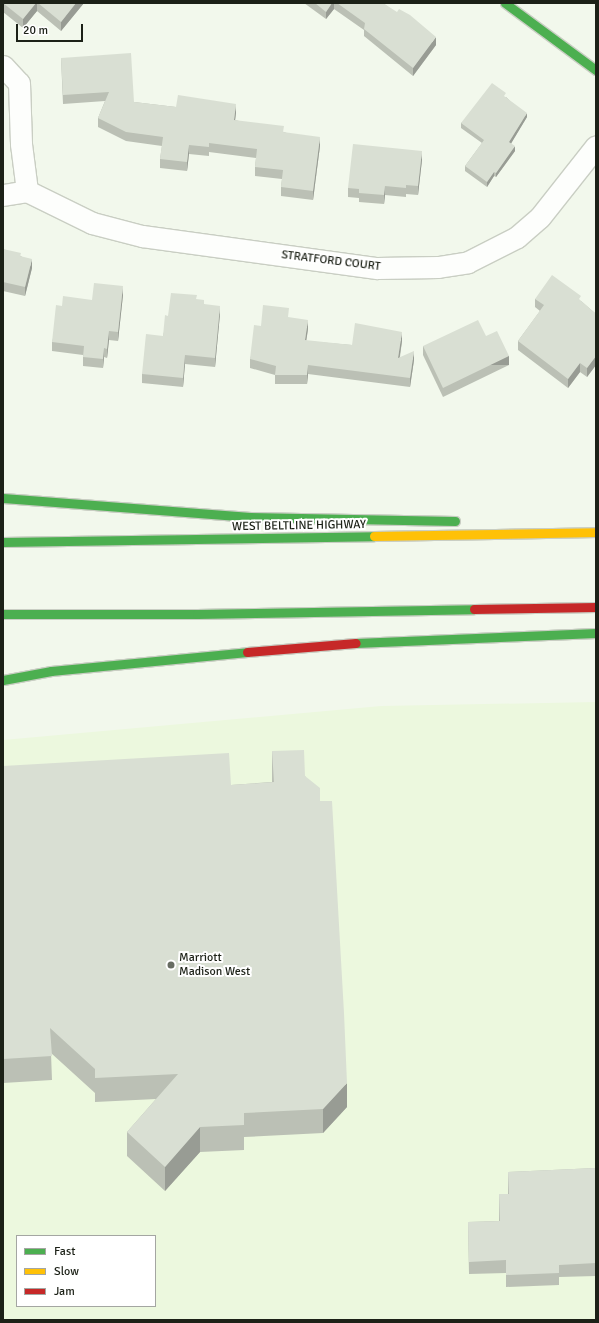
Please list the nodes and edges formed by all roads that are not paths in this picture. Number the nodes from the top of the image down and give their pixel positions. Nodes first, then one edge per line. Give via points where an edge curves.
1 (505, 3) edge
2 (3, 66) edge
3 (596, 70) edge
4 (596, 146) edge
5 (27, 191) junction
6 (3, 195) edge
7 (3, 498) edge
8 (466, 521) dead end
9 (488, 524) dead end
10 (596, 532) edge
11 (529, 534) junction
12 (3, 542) edge
13 (596, 607) edge
14 (3, 614) edge
15 (596, 633) edge
16 (3, 680) edge

1 - 3 main road
2 - 5 street via 19,83 21,144
4 - 5 street, STRATFORD COURT via 540,217 517,237 468,262 438,267 377,268 142,236 92,223
5 - 6 street
7 - 8 main road via 250,517
9 - 11 main road
10 - 11 main road, WEST BELTLINE HIGHWAY
11 - 12 main road, WEST BELTLINE HIGHWAY
13 - 14 main road via 197,614
15 - 16 main road via 326,644 51,671

